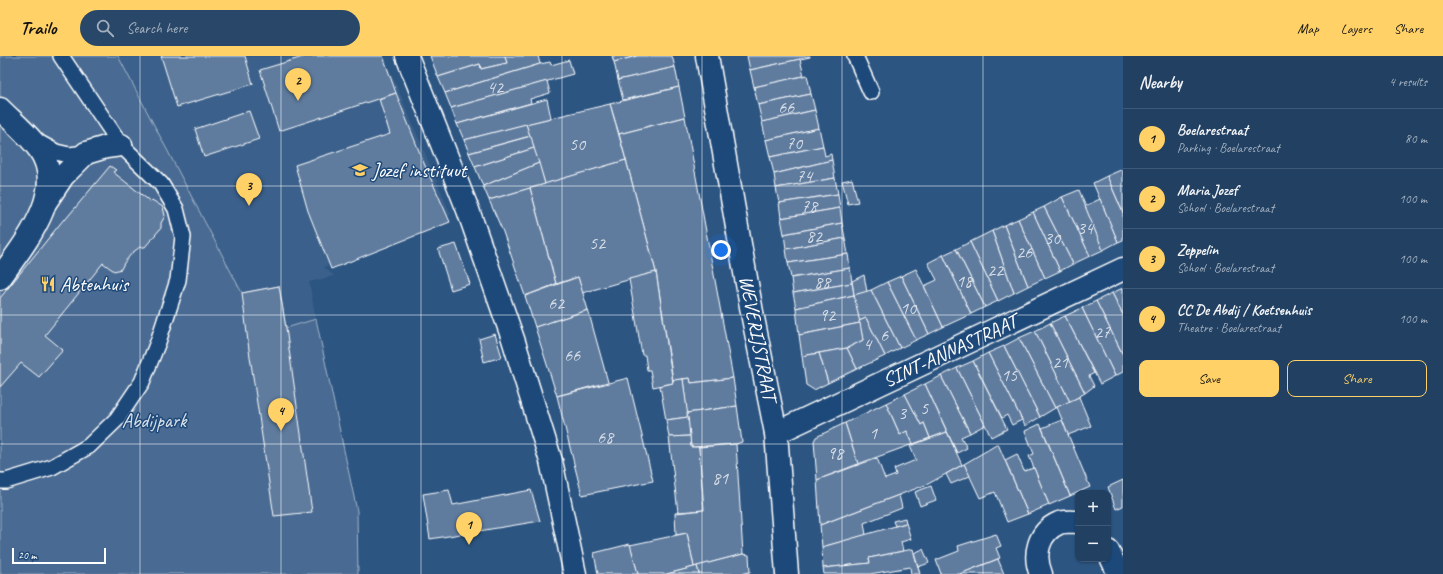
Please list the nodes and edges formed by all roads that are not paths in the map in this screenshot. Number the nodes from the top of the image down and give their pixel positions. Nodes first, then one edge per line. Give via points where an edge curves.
1 (61, 56) edge
2 (407, 56) edge
3 (707, 56) edge
4 (855, 56) edge
5 (871, 92) dead end
6 (0, 109) edge
7 (30, 138) junction
8 (120, 145) junction
9 (86, 153) junction
10 (47, 200) junction
11 (1123, 269) edge
12 (0, 278) edge
13 (776, 433) junction
14 (0, 481) edge
15 (1075, 522) edge
16 (1111, 557) edge
17 (575, 574) edge
18 (787, 574) edge
19 (1041, 574) edge
20 (1119, 574) edge

1 - 8 lane
2 - 17 street via 468,210 513,339 551,461
3 - 13 street, WEVERIJSTRAAT
4 - 5 lane
6 - 7 street
7 - 9 lane via 56,152 69,155
7 - 10 street via 45,160 48,175
8 - 9 street
8 - 14 lane via 161,184 176,209 183,237 178,280 158,342 142,382 122,413 89,446 52,466
9 - 10 street via 63,176
10 - 12 street via 30,235
11 - 13 street, SINT-ANNASTRAAT
13 - 18 street, WEVERIJSTRAAT
15 - 19 street via 1060,523 1044,534 1037,553 1037,564
16 - 20 street

